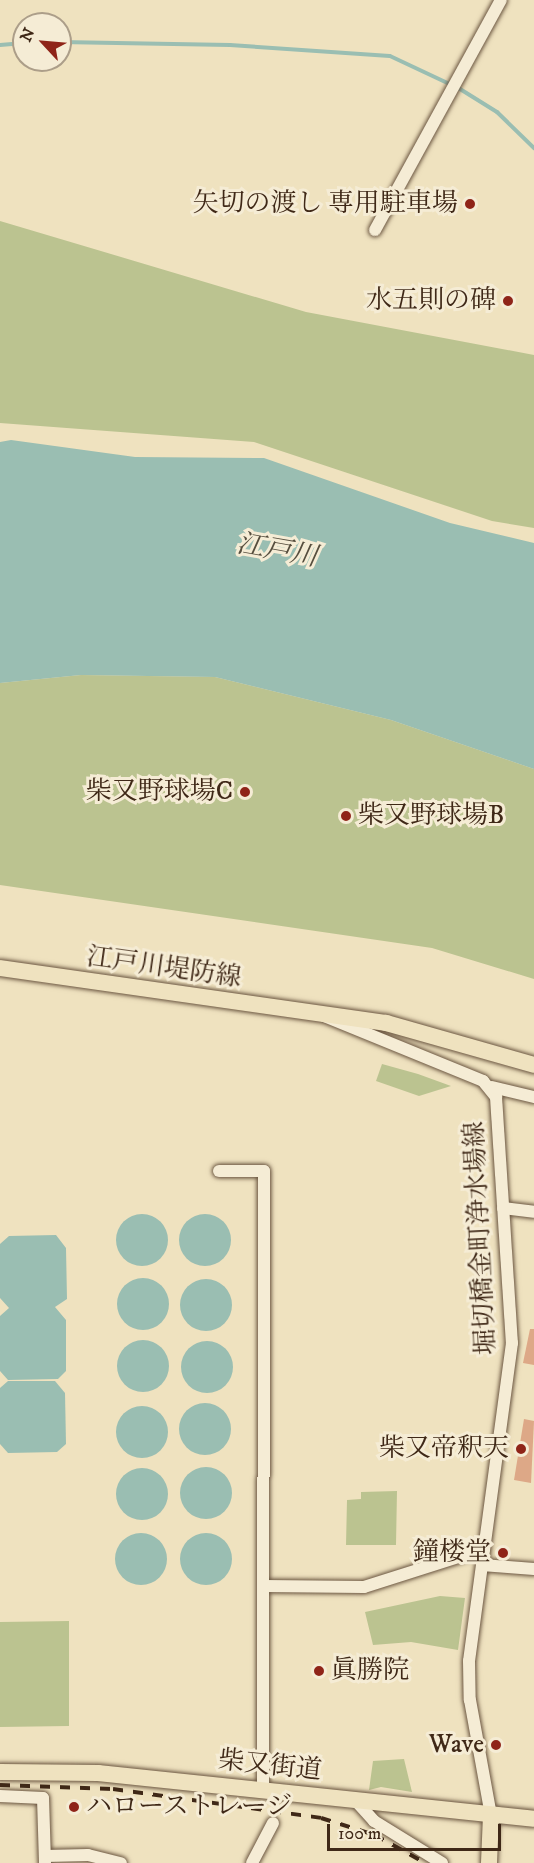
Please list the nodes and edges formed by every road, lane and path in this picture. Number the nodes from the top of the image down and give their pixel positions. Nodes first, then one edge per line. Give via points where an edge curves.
1 (501, 0) edge
2 (375, 230) dead end
3 (0, 968) edge
4 (322, 1015) junction
5 (534, 1065) edge
6 (492, 1088) junction
7 (534, 1097) edge
8 (219, 1171) dead end
9 (504, 1208) junction
10 (534, 1212) edge
11 (484, 1549) junction
12 (482, 1565) junction
13 (534, 1569) edge
14 (264, 1586) junction
15 (0, 1772) edge
16 (263, 1791) junction
17 (0, 1796) edge
18 (356, 1801) junction
19 (491, 1815) junction
20 (534, 1819) edge
21 (273, 1823) dead end
22 (45, 1859) edge
23 (121, 1863) edge
24 (252, 1863) edge
25 (442, 1863) edge
26 (489, 1863) edge

1 - 2 street
3 - 4 main road, 江戸川堤防線
4 - 5 main road, 江戸川堤防線 via 410,1028
4 - 6 street, 江戸川堤防線
6 - 7 street, 江戸川堤防線
6 - 9 street, 堀切橋金町浄水場線
8 - 14 street via 264,1171
9 - 10 street
9 - 11 street, 堀切橋金町浄水場線 via 512,1343
11 - 12 street, 堀切橋金町浄水場線
11 - 14 street via 364,1587
12 - 13 street
12 - 19 street, 堀切橋金町浄水場線 via 469,1681
14 - 16 street
15 - 16 main road, 柴又街道 via 98,1773
16 - 18 main road, 柴又街道
17 - 22 street via 43,1798
18 - 19 main road, 柴又街道
18 - 25 street via 374,1821
19 - 20 main road, 柴又街道
19 - 26 main road
21 - 24 street
22 - 23 street via 88,1855

